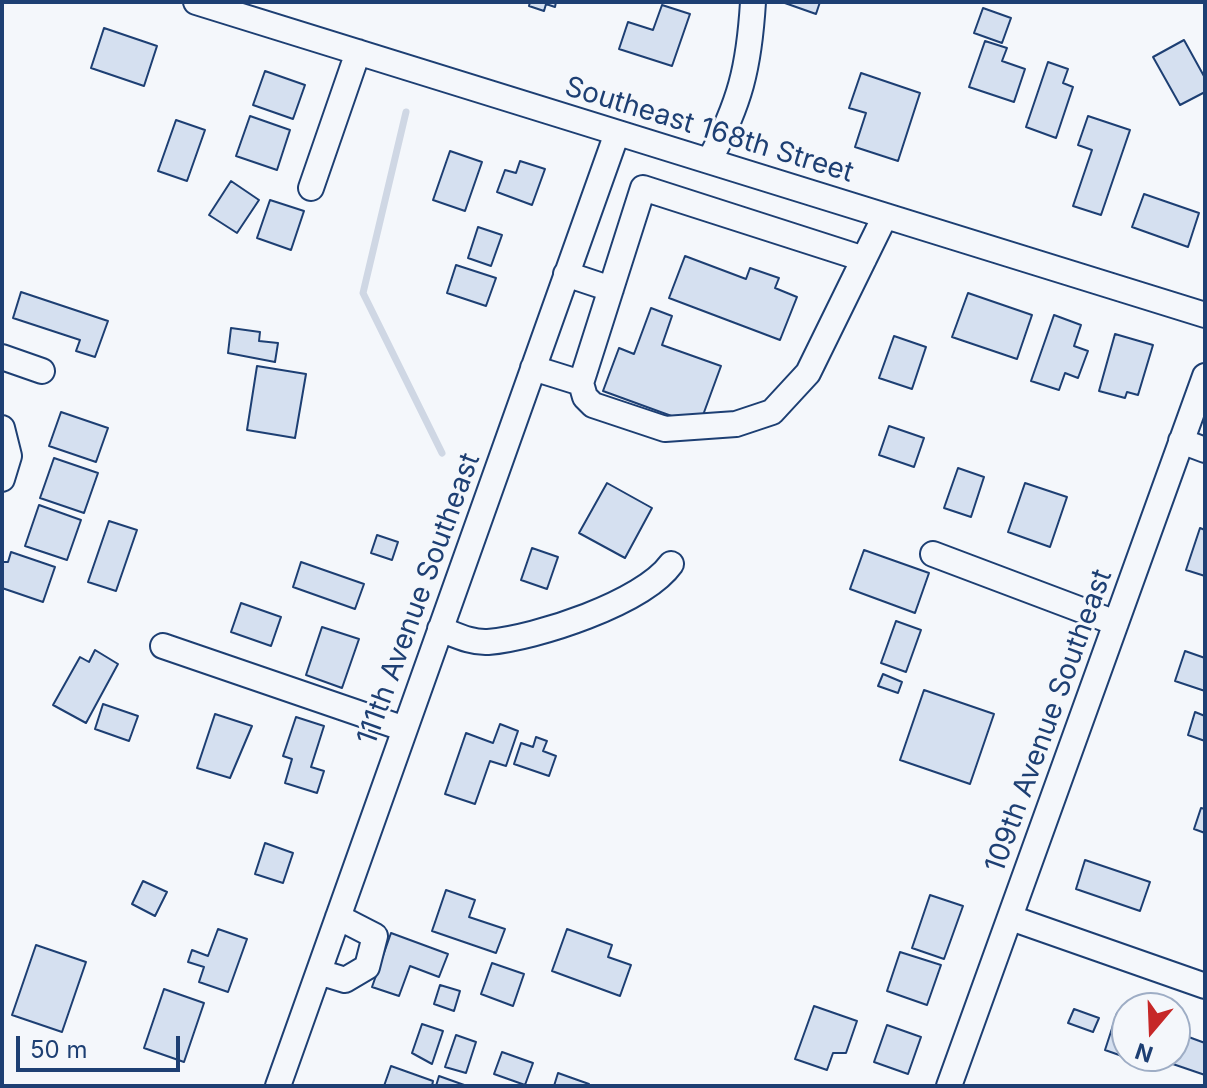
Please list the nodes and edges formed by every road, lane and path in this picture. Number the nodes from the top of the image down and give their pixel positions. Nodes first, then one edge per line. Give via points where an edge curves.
1 (196, 2) edge
2 (753, 2) edge
3 (358, 52) junction
4 (617, 133) junction
5 (709, 161) junction
6 (311, 188) dead end
7 (885, 216) junction
8 (864, 259) junction
9 (566, 274) junction
10 (611, 289) junction
11 (1205, 315) edge
12 (2, 357) edge
13 (533, 368) junction
14 (42, 371) dead end
15 (1205, 376) edge
16 (581, 383) junction
17 (3, 429) edge
18 (1181, 441) junction
19 (1205, 450) edge
20 (2, 479) edge
21 (933, 554) dead end
22 (671, 564) dead end
23 (1116, 623) junction
24 (440, 629) junction
25 (163, 646) dead end
26 (405, 729) junction
27 (338, 917) junction
28 (1011, 918) junction
29 (319, 972) junction
30 (1205, 986) edge
31 (278, 1086) edge
32 (949, 1086) edge

1 - 3 street, Southeast 168th Street
2 - 5 street via 748,66
3 - 4 street, Southeast 168th Street
3 - 6 street
4 - 5 street, Southeast 168th Street
4 - 9 street, 111th Avenue Southeast
5 - 7 street, Southeast 168th Street
7 - 8 street
7 - 11 street, Southeast 168th Street
8 - 10 street via 643,188
8 - 16 street via 808,373 772,412 736,424 665,429 593,405
9 - 10 street
9 - 13 street, 111th Avenue Southeast
10 - 16 street
12 - 14 street
13 - 16 street
13 - 24 street, 111th Avenue Southeast
15 - 18 street, 109th Avenue Southeast
17 - 20 street via 9,456
18 - 19 street
18 - 23 street, 109th Avenue Southeast
21 - 23 street
22 - 24 street via 661,578 634,594 530,634 479,641
23 - 28 street, 109th Avenue Southeast
24 - 26 street, 111th Avenue Southeast
25 - 26 street
26 - 27 street, 111th Avenue Southeast
27 - 29 street, 111th Avenue Southeast
27 - 29 street via 375,936 367,967 345,980
28 - 30 street
28 - 32 street, 109th Avenue Southeast
29 - 31 street, 111th Avenue Southeast

